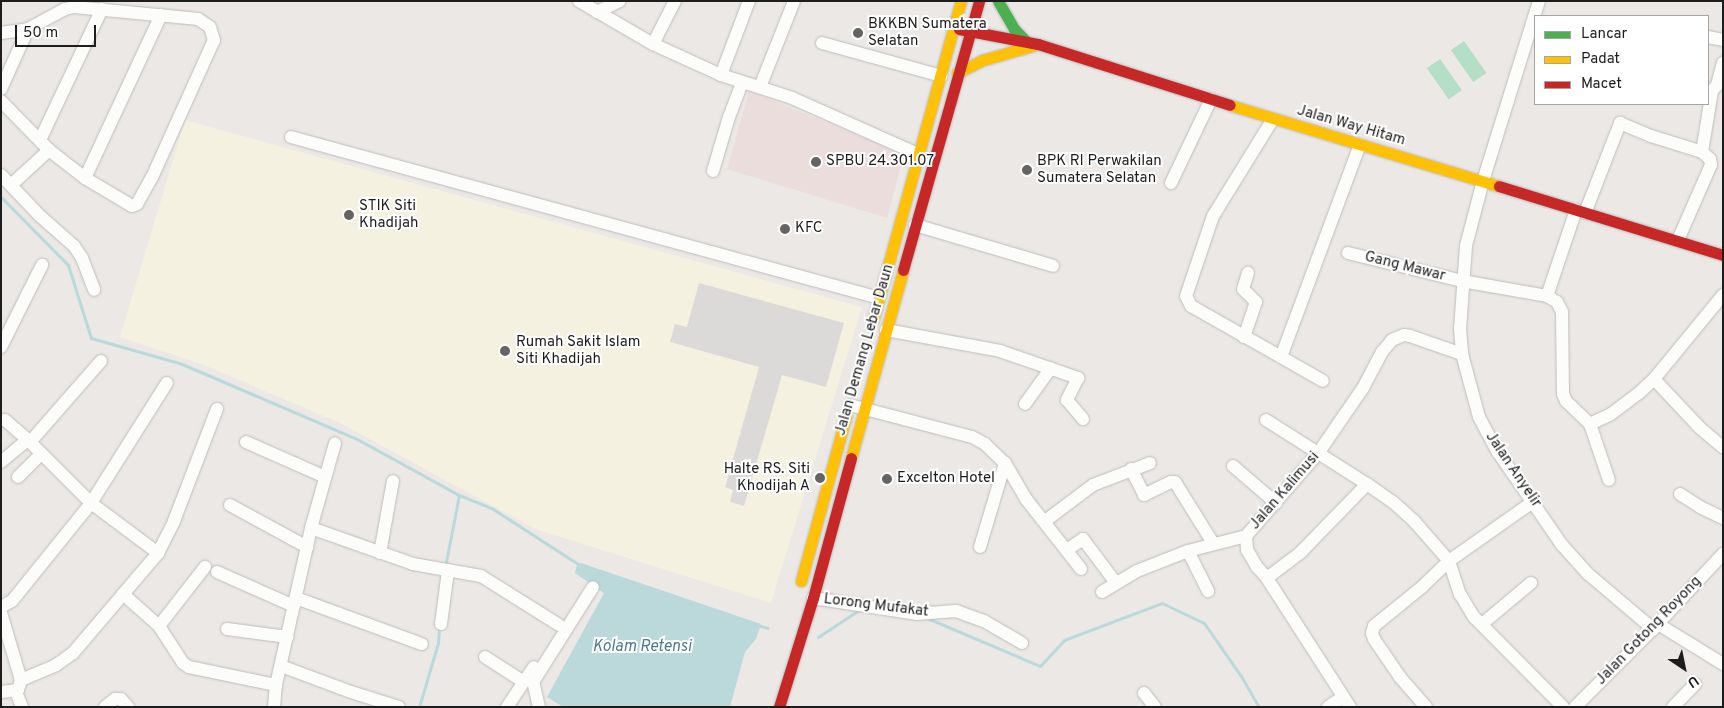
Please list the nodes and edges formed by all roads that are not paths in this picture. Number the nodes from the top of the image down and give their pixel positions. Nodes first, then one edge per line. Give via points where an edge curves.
1 (579, 1) edge
2 (620, 1) edge
3 (674, 1) edge
4 (749, 1) edge
5 (794, 1) edge
6 (961, 1) edge
7 (980, 1) edge
8 (998, 1) edge
9 (1538, 1) edge
10 (102, 9) junction
11 (597, 12) junction
12 (161, 15) junction
13 (953, 27) junction
14 (28, 29) junction
15 (970, 32) junction
16 (1, 33) edge
17 (1709, 37) edge
18 (1723, 40) edge
19 (1026, 41) junction
20 (822, 43) dead end
21 (653, 44) junction
22 (1038, 44) junction
23 (1723, 63) edge
24 (957, 73) junction
25 (721, 75) junction
26 (942, 76) junction
27 (742, 83) junction
28 (1720, 84) edge
29 (760, 88) junction
30 (1, 89) edge
31 (1211, 99) junction
32 (1, 101) edge
33 (1273, 119) junction
34 (291, 137) dead end
35 (40, 140) junction
36 (1360, 145) junction
37 (49, 150) junction
38 (1702, 152) junction
39 (919, 155) junction
40 (934, 159) junction
41 (713, 171) dead end
42 (1, 175) edge
43 (86, 178) junction
44 (1483, 181) junction
45 (1171, 183) dead end
46 (11, 185) junction
47 (1580, 211) junction
48 (915, 225) junction
49 (1678, 240) junction
50 (1348, 253) dead end
51 (1723, 255) edge
52 (42, 265) dead end
53 (1053, 266) dead end
54 (1248, 273) dead end
55 (1462, 281) junction
56 (94, 290) dead end
57 (1723, 295) edge
58 (1548, 296) junction
59 (879, 298) junction
60 (886, 330) junction
61 (869, 334) dead end
62 (1244, 337) junction
63 (1, 347) edge
64 (1462, 354) junction
65 (1281, 357) junction
66 (101, 361) dead end
67 (1051, 368) junction
68 (1654, 379) junction
69 (1323, 380) dead end
70 (167, 383) dead end
71 (851, 401) joint
72 (1024, 404) dead end
73 (217, 409) dead end
74 (864, 410) junction
75 (1083, 419) dead end
76 (4, 420) dead end
77 (1266, 420) dead end
78 (1590, 424) junction
79 (28, 441) junction
80 (246, 442) dead end
81 (335, 443) dead end
82 (1723, 447) edge
83 (1319, 452) junction
84 (41, 454) junction
85 (1, 462) edge
86 (1005, 463) junction
87 (1150, 463) dead end
88 (1233, 466) dead end
89 (1131, 469) junction
90 (18, 477) dead end
91 (325, 477) junction
92 (1609, 480) dead end
93 (393, 481) dead end
94 (1368, 484) junction
95 (1680, 494) dead end
96 (1534, 501) junction
97 (91, 503) junction
98 (1276, 503) junction
99 (230, 505) dead end
100 (1723, 518) edge
101 (1044, 521) junction
102 (311, 528) junction
103 (1246, 536) junction
104 (1213, 543) junction
105 (307, 547) junction
106 (980, 548) dead end
107 (1067, 550) junction
108 (1188, 551) junction
109 (158, 554) junction
110 (380, 554) junction
111 (1722, 557) edge
112 (1449, 561) junction
113 (204, 567) dead end
114 (1081, 569) dead end
115 (446, 570) junction
116 (217, 572) dead end
117 (1267, 578) junction
118 (1116, 583) junction
119 (1531, 583) dead end
120 (593, 587) dead end
121 (1208, 591) dead end
122 (1102, 592) dead end
123 (798, 593) dead end
124 (123, 594) junction
125 (812, 598) junction
126 (295, 602) junction
127 (573, 603) dead end
128 (1, 607) edge
129 (1, 613) edge
130 (441, 624) dead end
131 (1482, 624) junction
132 (560, 625) junction
133 (159, 626) junction
134 (1656, 626) junction
135 (227, 629) dead end
136 (287, 637) junction
137 (1022, 643) dead end
138 (422, 644) dead end
139 (485, 657) dead end
140 (1723, 664) edge
141 (280, 666) junction
142 (524, 682) junction
143 (1695, 684) dead end
144 (276, 685) junction
145 (18, 686) junction
146 (1, 692) edge
147 (1144, 693) dead end
148 (1347, 702) edge
149 (22, 707) edge
150 (105, 707) edge
151 (128, 707) edge
152 (274, 707) edge
153 (399, 707) edge
154 (507, 707) edge
155 (539, 707) edge
156 (779, 707) edge
157 (1155, 707) edge
158 (1328, 707) edge
159 (1426, 707) edge
160 (1563, 707) edge
161 (1575, 707) edge
162 (1673, 707) edge

1 - 11 street
2 - 11 street
3 - 21 street
4 - 25 street
5 - 29 street
6 - 13 main road, Jalan Demang Lebar Daun
7 - 15 main road, Jalan Demang Lebar Daun
8 - 19 main road via 1010,24
9 - 44 street, Jalan Anyelir
10 - 12 street
10 - 14 street via 65,9
10 - 35 street
11 - 21 street
12 - 43 street
12 - 43 street via 198,19 205,23 213,33 213,47 141,201 132,206
13 - 15 main road, Jalan Way Hitam
13 - 26 main road, Jalan Demang Lebar Daun
14 - 16 street
14 - 30 street
15 - 19 main road, Jalan Way Hitam
15 - 24 main road, Jalan Demang Lebar Daun
17 - 18 street
19 - 22 main road, Jalan Way Hitam
20 - 26 street
21 - 25 street
22 - 24 main road via 983,60
22 - 31 main road, Jalan Way Hitam
23 - 28 street
24 - 40 main road, Jalan Demang Lebar Daun
25 - 27 street
26 - 39 main road, Jalan Demang Lebar Daun
27 - 29 street
27 - 41 street via 728,117
28 - 38 street via 1712,91
29 - 39 street via 792,98
31 - 33 main road, Jalan Way Hitam
31 - 45 street
32 - 35 street
33 - 36 main road, Jalan Way Hitam
33 - 62 street via 1213,216 1186,296 1190,306
34 - 59 street
35 - 37 street
36 - 44 main road, Jalan Way Hitam
36 - 65 street
37 - 43 street
37 - 46 street
38 - 47 street via 1620,123
38 - 49 street via 1710,159 1711,165
39 - 40 street
39 - 59 main road, Jalan Demang Lebar Daun
40 - 48 main road, Jalan Demang Lebar Daun
42 - 46 street
44 - 47 main road, Jalan Way Hitam
44 - 55 street, Jalan Anyelir via 1466,246
46 - 56 street via 74,246
47 - 49 main road, Jalan Way Hitam
47 - 58 street
48 - 53 street
48 - 60 main road, Jalan Demang Lebar Daun
49 - 51 main road, Jalan Way Hitam
50 - 55 street, Gang Mawar
52 - 63 street
54 - 62 street via 1243,289 1256,302
55 - 58 street, Gang Mawar
55 - 64 street, Jalan Anyelir
57 - 68 street
58 - 78 street via 1562,309 1563,394
59 - 61 main road, Jalan Demang Lebar Daun
60 - 67 street via 1000,351
60 - 74 main road, Jalan Demang Lebar Daun
62 - 65 street
64 - 83 street, Jalan Kalimusi via 1410,336 1392,340
64 - 96 street, Jalan Anyelir via 1479,417 1498,452
65 - 69 street
66 - 79 street
67 - 72 street
67 - 75 street via 1078,378 1067,400
68 - 78 street via 1626,404
68 - 82 street via 1700,428
70 - 97 street
71 - 74 street
71 - 123 main road, Jalan Demang Lebar Daun
73 - 109 street
74 - 86 street via 972,437 985,444
74 - 125 main road, Jalan Demang Lebar Daun
76 - 79 street
77 - 83 street
78 - 92 street
79 - 84 street
79 - 85 street
80 - 91 street
81 - 91 street
83 - 94 street
83 - 98 street, Jalan Kalimusi
84 - 90 street
84 - 97 street
86 - 101 street via 1026,499
86 - 106 street
87 - 89 street
88 - 98 street
89 - 101 street via 1093,484
89 - 104 street via 1144,495 1175,482
91 - 102 street
93 - 110 street
94 - 112 street via 1407,515
94 - 117 street via 1300,553
95 - 100 street
96 - 112 street
96 - 134 street, Jalan Anyelir via 1576,563
97 - 109 street
97 - 128 street via 12,601
98 - 103 street, Jalan Kalimusi
99 - 105 street
101 - 107 street
102 - 105 street
102 - 110 street
103 - 104 street
103 - 117 street, Jalan Kalimusi via 1247,550
104 - 108 street
105 - 126 street
107 - 114 street
107 - 118 street via 1083,539
108 - 118 street
108 - 121 street
109 - 124 street
110 - 115 street
111 - 134 street, Jalan Gotong Royong
112 - 131 street via 1467,607
112 - 159 street via 1377,622 1372,630 1374,639 1400,677
113 - 133 street
115 - 130 street
115 - 132 street via 481,576
116 - 126 street
117 - 148 street, Jalan Kalimusi
118 - 122 street
119 - 131 street
120 - 155 street via 534,682
124 - 133 street
124 - 145 street via 73,653
125 - 137 street, Lorong Mufakat via 916,614 956,611 984,621
125 - 156 main road, Jalan Demang Lebar Daun
126 - 136 street
126 - 138 street
127 - 132 street
129 - 145 street
131 - 160 street
132 - 142 street
133 - 144 street via 189,667
134 - 140 street, Jalan Anyelir
134 - 161 street, Jalan Gotong Royong
135 - 136 street
136 - 141 street
139 - 142 street
141 - 144 street
141 - 153 street
142 - 154 street
143 - 162 street
144 - 152 street
145 - 146 street
145 - 149 street
147 - 157 street
148 - 158 street
150 - 151 street via 115,699 121,699

